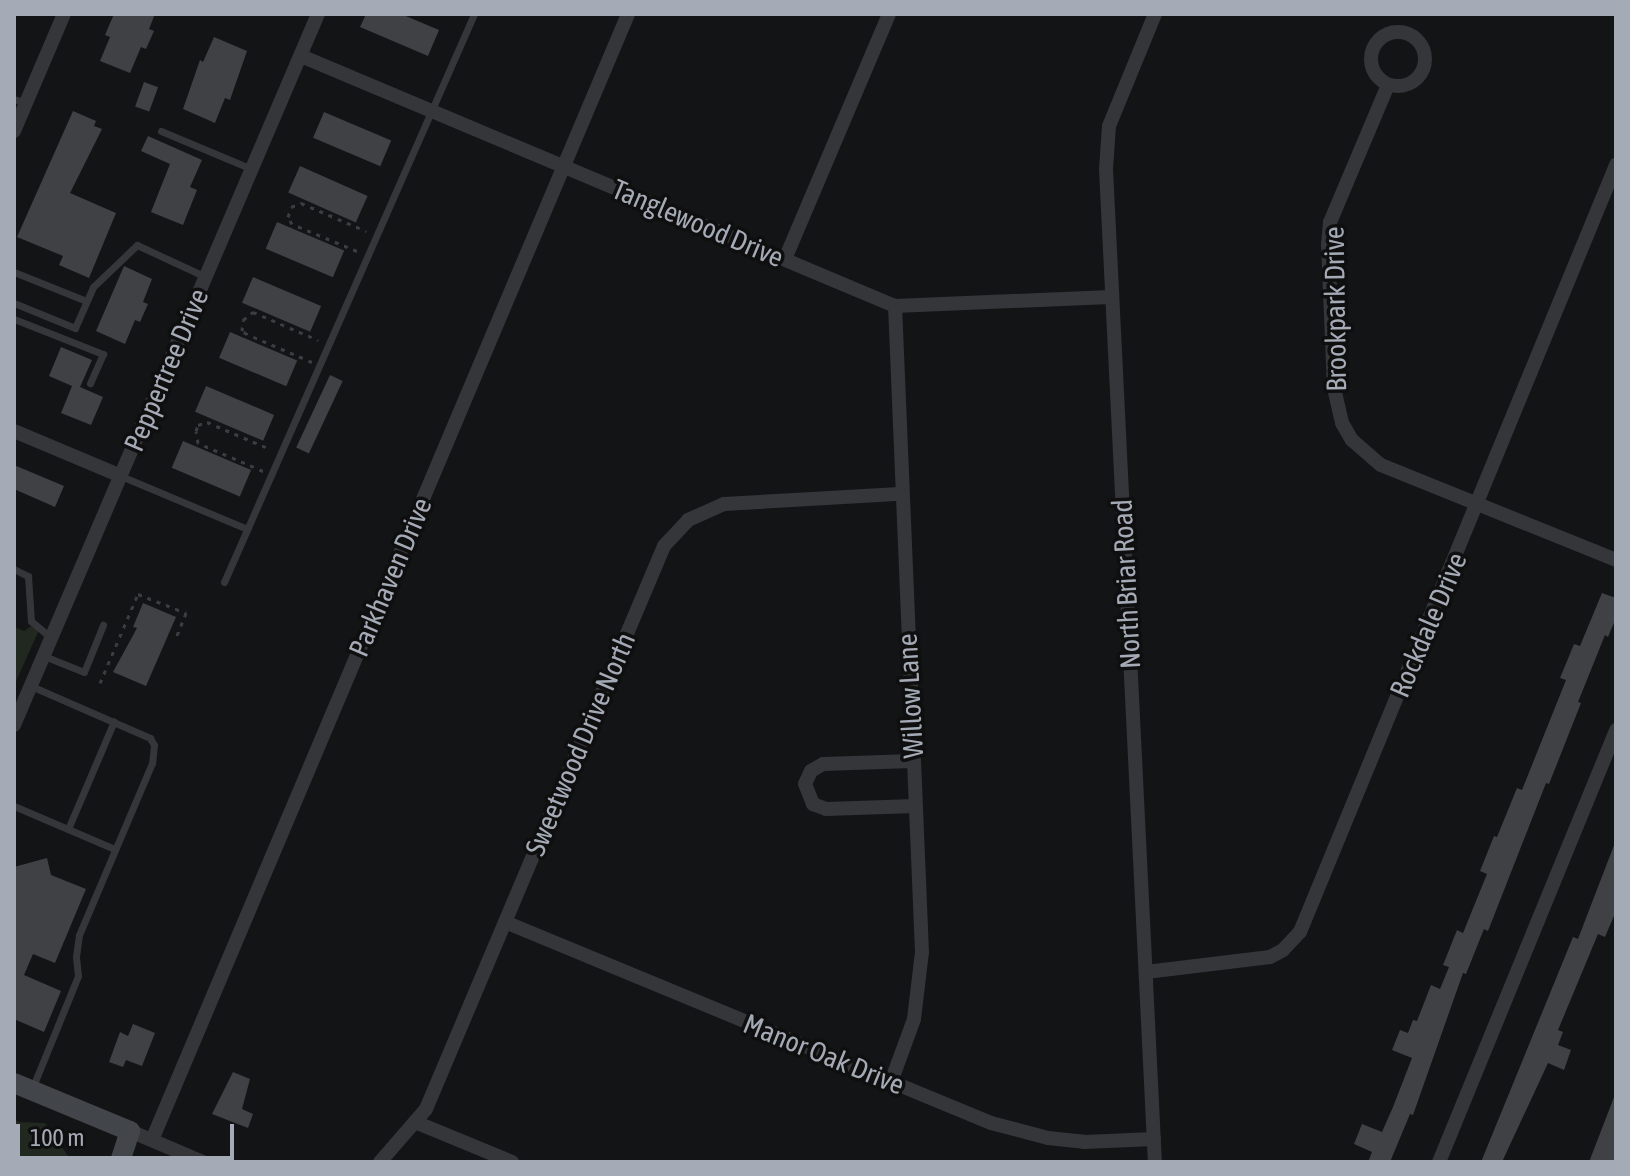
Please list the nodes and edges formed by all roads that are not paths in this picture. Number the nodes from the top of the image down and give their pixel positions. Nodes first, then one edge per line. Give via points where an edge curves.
1 (64, 14) edge
2 (318, 14) edge
3 (474, 14) edge
4 (628, 14) edge
5 (889, 14) edge
6 (1155, 14) edge
7 (301, 56) junction
8 (1388, 85) dead end
9 (20, 101) edge
10 (432, 111) junction
11 (14, 131) edge
12 (161, 131) dead end
13 (1616, 165) edge
14 (563, 167) junction
15 (252, 169) junction
16 (785, 259) junction
17 (14, 272) edge
18 (206, 277) junction
19 (1111, 297) junction
20 (86, 301) junction
21 (14, 303) edge
22 (895, 306) junction
23 (14, 319) edge
24 (90, 383) dead end
25 (14, 431) edge
26 (121, 476) junction
27 (900, 494) junction
28 (1478, 504) junction
29 (247, 529) junction
30 (1616, 560) edge
31 (14, 569) edge
32 (224, 582) dead end
33 (103, 625) dead end
34 (51, 638) junction
35 (44, 656) junction
36 (31, 686) junction
37 (114, 721) junction
38 (14, 725) edge
39 (1616, 730) edge
40 (913, 761) junction
41 (14, 806) edge
42 (915, 806) junction
43 (68, 829) junction
44 (115, 849) junction
45 (505, 922) junction
46 (1146, 972) junction
47 (891, 1082) junction
48 (23, 1087) edge
49 (415, 1122) junction
50 (130, 1131) junction
51 (1154, 1139) junction
52 (152, 1140) junction
53 (120, 1162) edge
54 (203, 1162) edge
55 (380, 1162) edge
56 (512, 1162) edge
57 (1155, 1162) edge
58 (1439, 1162) edge

1 - 9 street
2 - 7 street, Peppertree Drive
3 - 10 lane
4 - 14 street, Parkhaven Drive
5 - 16 street
6 - 19 street, North Briar Road via 1107,140
7 - 10 street, Tanglewood Drive
7 - 15 street, Peppertree Drive
8 - 28 street, Brookpark Drive via 1330,222 1337,407 1352,440 1373,459
9 - 11 street
10 - 14 street, Tanglewood Drive
10 - 29 lane
12 - 15 lane
13 - 28 street, Rockdale Drive
14 - 16 street, Tanglewood Drive
14 - 52 street, Parkhaven Drive
15 - 18 street, Peppertree Drive
16 - 22 street, Tanglewood Drive
17 - 20 lane
18 - 20 lane via 137,245 112,265
18 - 26 street, Peppertree Drive
19 - 22 street, Tanglewood Drive
19 - 46 street, North Briar Road
20 - 21 lane via 75,328
22 - 27 street, Willow Lane
23 - 24 lane via 103,354
25 - 26 street
26 - 29 lane
26 - 34 street, Peppertree Drive
27 - 40 street, Willow Lane
27 - 45 street, Sweetwood Drive North via 724,504 675,532 664,546
28 - 30 street, Brookpark Drive
28 - 46 street, Rockdale Drive via 1300,932 1270,957
29 - 32 lane
31 - 34 lane via 28,576 31,621
33 - 35 lane via 84,672
34 - 35 street, Peppertree Drive
35 - 36 street, Peppertree Drive
36 - 37 lane
36 - 38 street, Peppertree Drive
37 - 43 lane
37 - 44 lane via 154,745 152,763
39 - 58 street
40 - 42 street, Willow Lane
40 - 42 street via 823,764 811,771 805,784 808,798 826,809
41 - 43 lane
42 - 47 street, Willow Lane via 919,990 906,1047
43 - 44 lane
44 - 48 lane via 79,935 78,976
45 - 47 street, Manor Oak Drive
45 - 49 street, Sweetwood Drive North via 426,1109
46 - 51 street, North Briar Road
47 - 51 street, Manor Oak Drive via 991,1123 1037,1135 1084,1142
48 - 50 street
49 - 55 street, Sweetwood Drive North
49 - 56 street
50 - 52 street
50 - 53 street
51 - 57 street, North Briar Road
52 - 54 street

